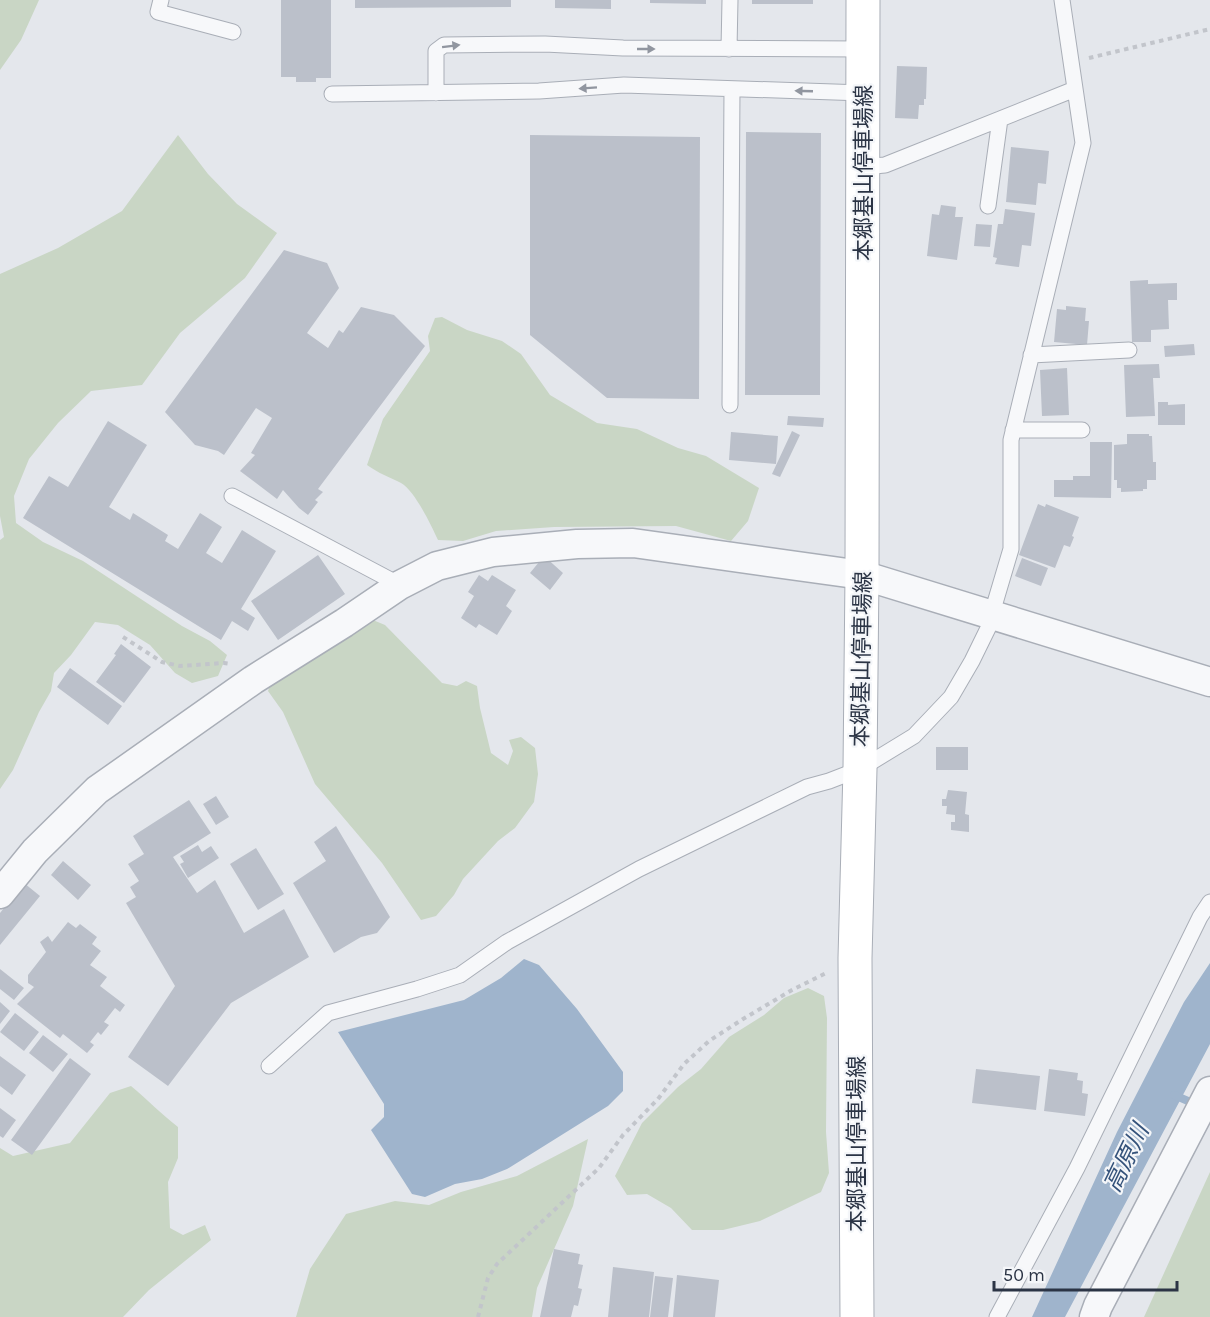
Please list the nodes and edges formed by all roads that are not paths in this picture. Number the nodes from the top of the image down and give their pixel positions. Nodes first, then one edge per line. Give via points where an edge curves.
1 (161, 0) edge
2 (729, 0) edge
3 (863, 0) edge
4 (1062, 0) edge
5 (233, 32) dead end
6 (729, 49) junction
7 (863, 49) junction
8 (732, 89) junction
9 (1075, 89) junction
10 (436, 93) junction
11 (863, 93) junction
12 (332, 94) dead end
13 (1000, 119) junction
14 (862, 167) junction
15 (988, 206) dead end
16 (1129, 350) dead end
17 (1031, 355) junction
18 (730, 405) dead end
19 (1013, 430) junction
20 (1082, 430) dead end
21 (232, 496) dead end
22 (862, 574) junction
23 (400, 585) junction
24 (994, 614) junction
25 (1210, 682) edge
26 (860, 769) junction
27 (0, 894) edge
28 (1210, 902) edge
29 (269, 1066) dead end
30 (1210, 1091) edge
31 (857, 1317) edge
32 (997, 1317) edge
33 (1094, 1317) edge

1 - 5 lane via 158,12
2 - 6 lane
3 - 7 main road, 本郷基山停車場線
4 - 9 lane
6 - 7 lane
10 -> 6 lane via 436,51 444,45
7 - 11 main road, 本郷基山停車場線
8 -> 10 lane via 624,85
11 -> 8 lane
8 - 18 lane
9 - 13 lane
9 - 17 lane via 1083,143
10 - 12 lane
11 - 14 main road, 本郷基山停車場線
13 - 14 lane via 885,165
13 - 15 lane
14 - 22 main road, 本郷基山停車場線
16 - 17 lane
17 - 19 lane
19 - 20 lane
19 - 24 lane via 1011,549
21 - 23 lane
22 - 23 street via 633,543 577,544 494,552 437,566
22 - 24 street
22 - 26 main road, 本郷基山停車場線
23 - 27 street via 253,680 97,790 35,851
24 - 25 street
24 - 26 lane via 951,697 914,736
26 - 29 lane via 807,787 639,869 507,942 460,975 328,1013
26 - 31 main road, 本郷基山停車場線 via 855,958
28 - 32 lane via 1194,927 1077,1168
30 - 33 street

